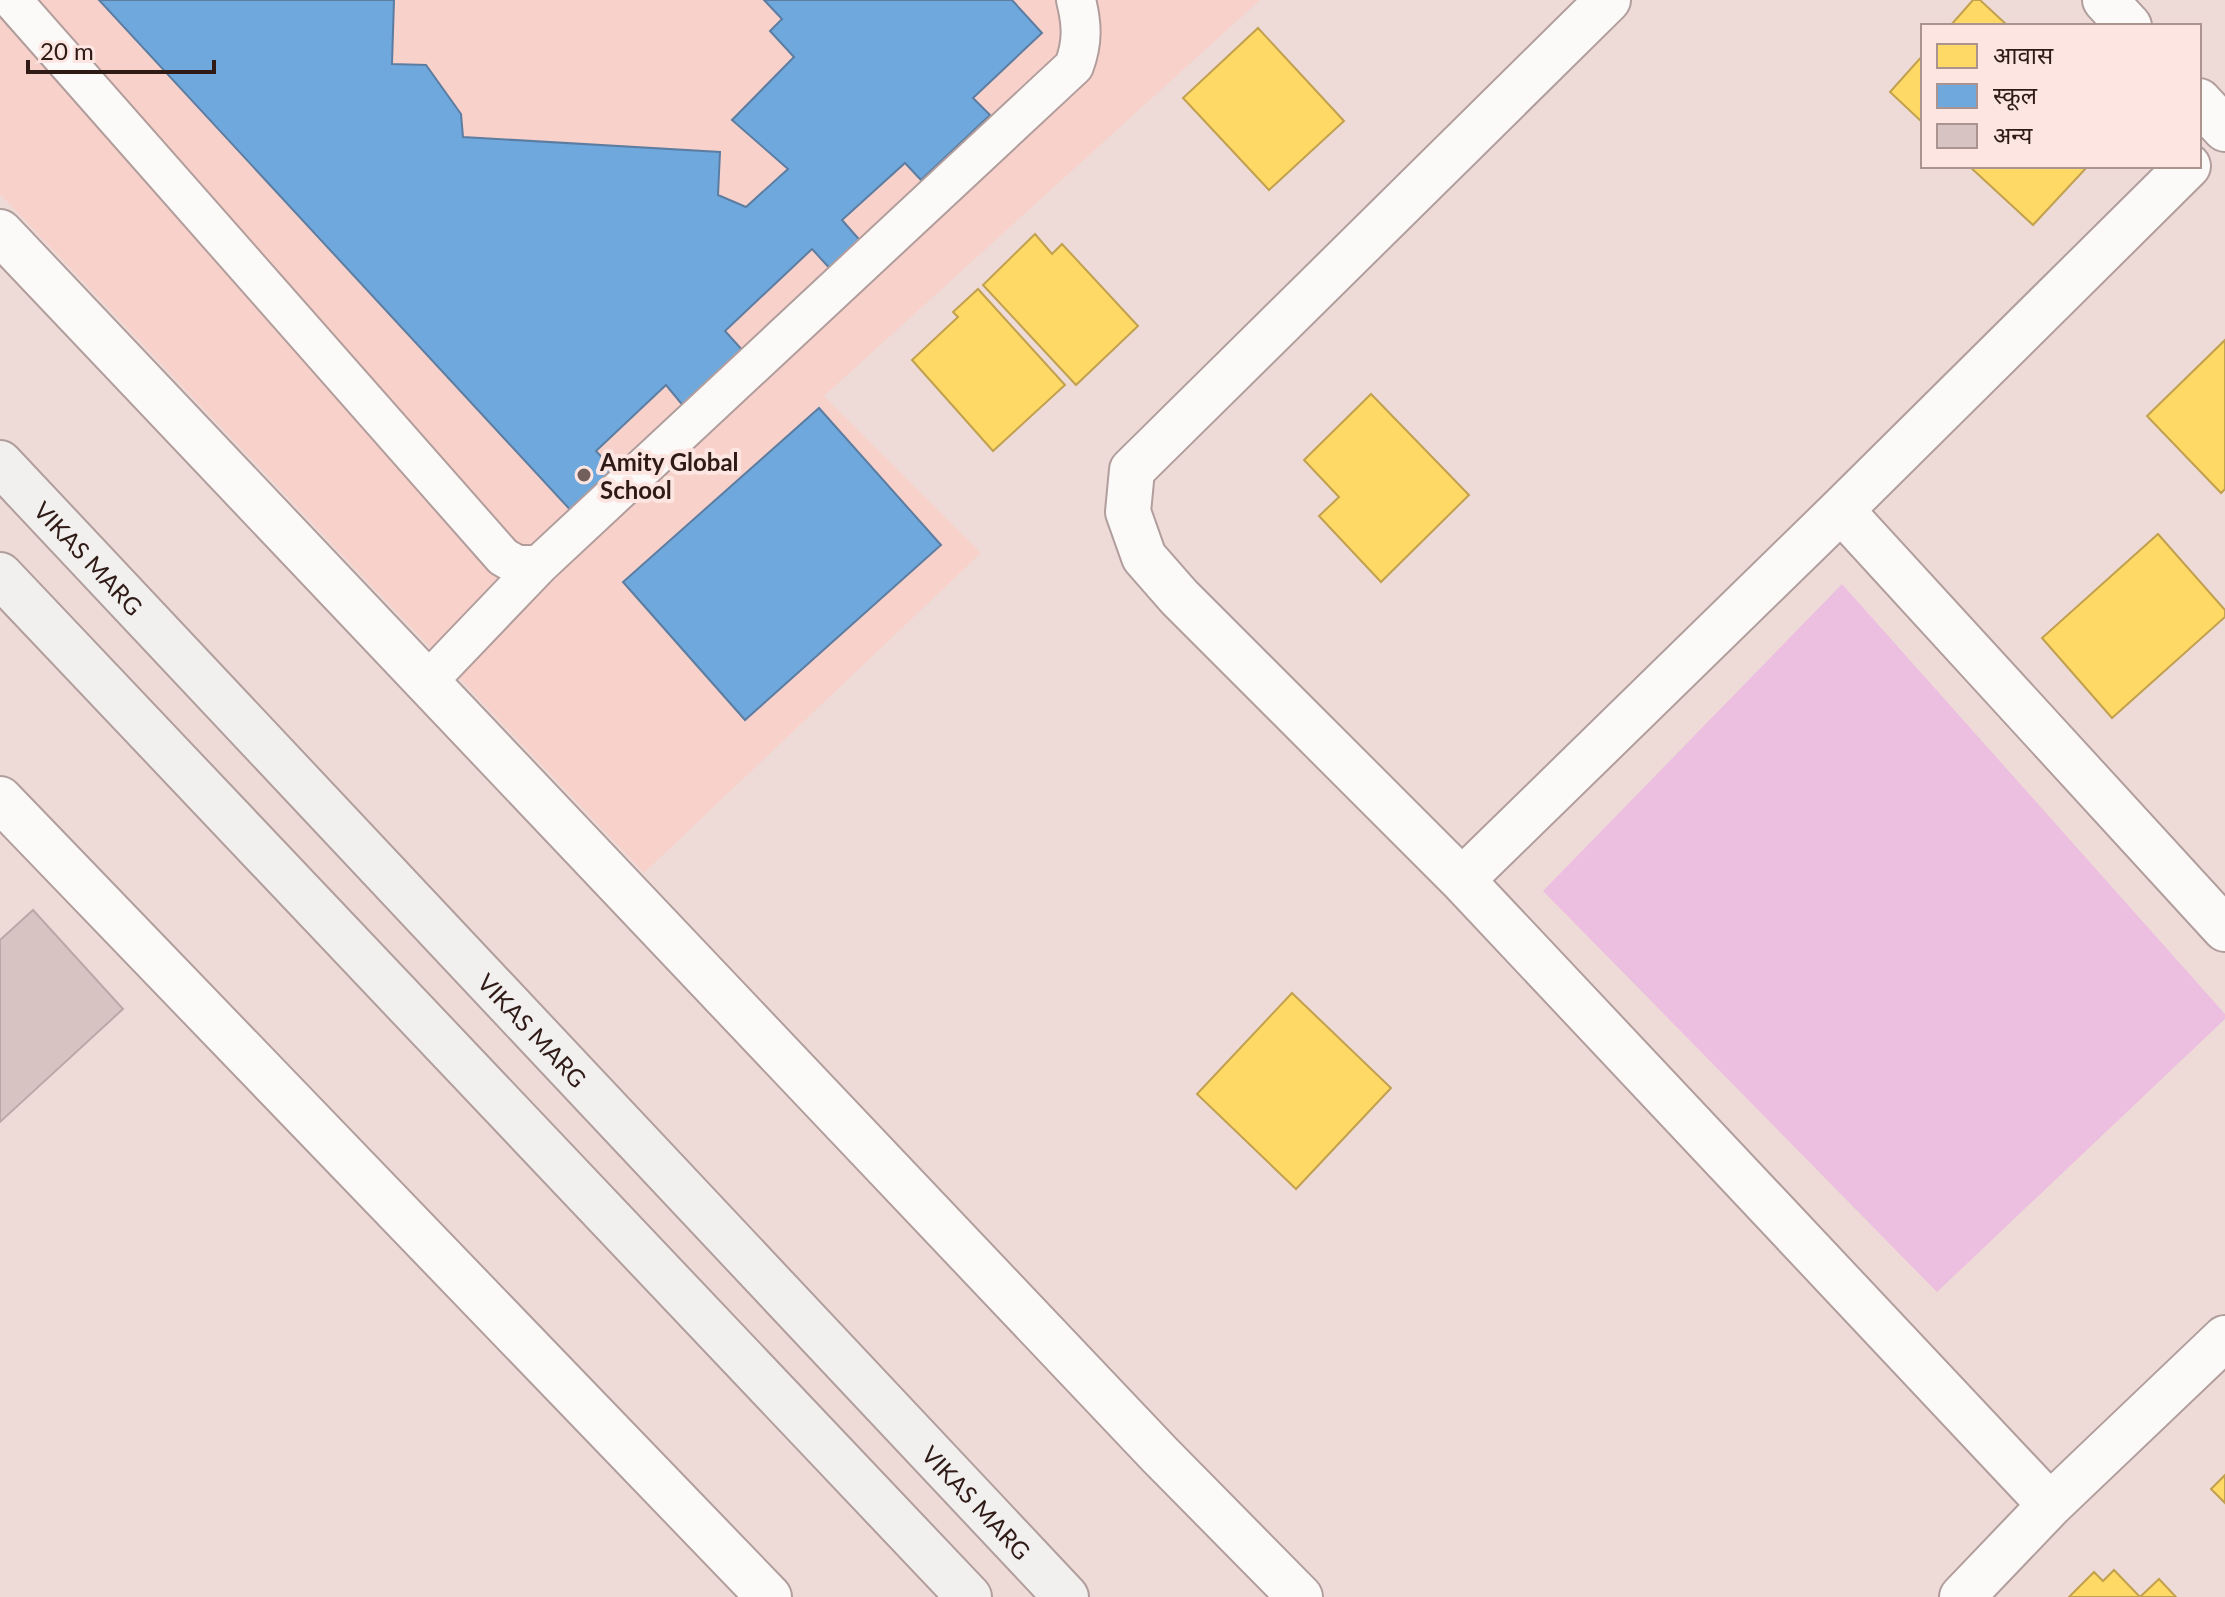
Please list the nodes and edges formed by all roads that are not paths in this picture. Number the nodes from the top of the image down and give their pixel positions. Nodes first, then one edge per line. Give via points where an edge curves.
1 (12, 0) edge
2 (1076, 0) edge
3 (1608, 0) edge
4 (2105, 0) edge
5 (2127, 24) edge
6 (2201, 103) edge
7 (2225, 129) edge
8 (2201, 153) edge
9 (2186, 168) edge
10 (0, 232) edge
11 (0, 463) edge
12 (1841, 510) junction
13 (539, 565) junction
14 (0, 575) edge
15 (427, 682) junction
16 (0, 799) edge
17 (1462, 880) junction
18 (2225, 929) edge
19 (2225, 1338) edge
20 (2050, 1505) junction
21 (769, 1597) edge
22 (969, 1597) edge
23 (1066, 1597) edge
24 (1300, 1597) edge
25 (1962, 1597) edge

1 - 13 lane via 503,557 517,565
2 - 13 lane via 1082,27 1074,66
3 - 17 street via 1132,470 1128,512 1144,557
4 - 5 street
6 - 7 street
7 - 8 street
9 - 12 street
10 - 15 street
11 - 23 main road, VIKAS MARG
12 - 17 street
12 - 18 street
13 - 15 lane
14 - 22 main road
15 - 24 street
16 - 21 street
17 - 20 street
19 - 20 street
20 - 25 street

